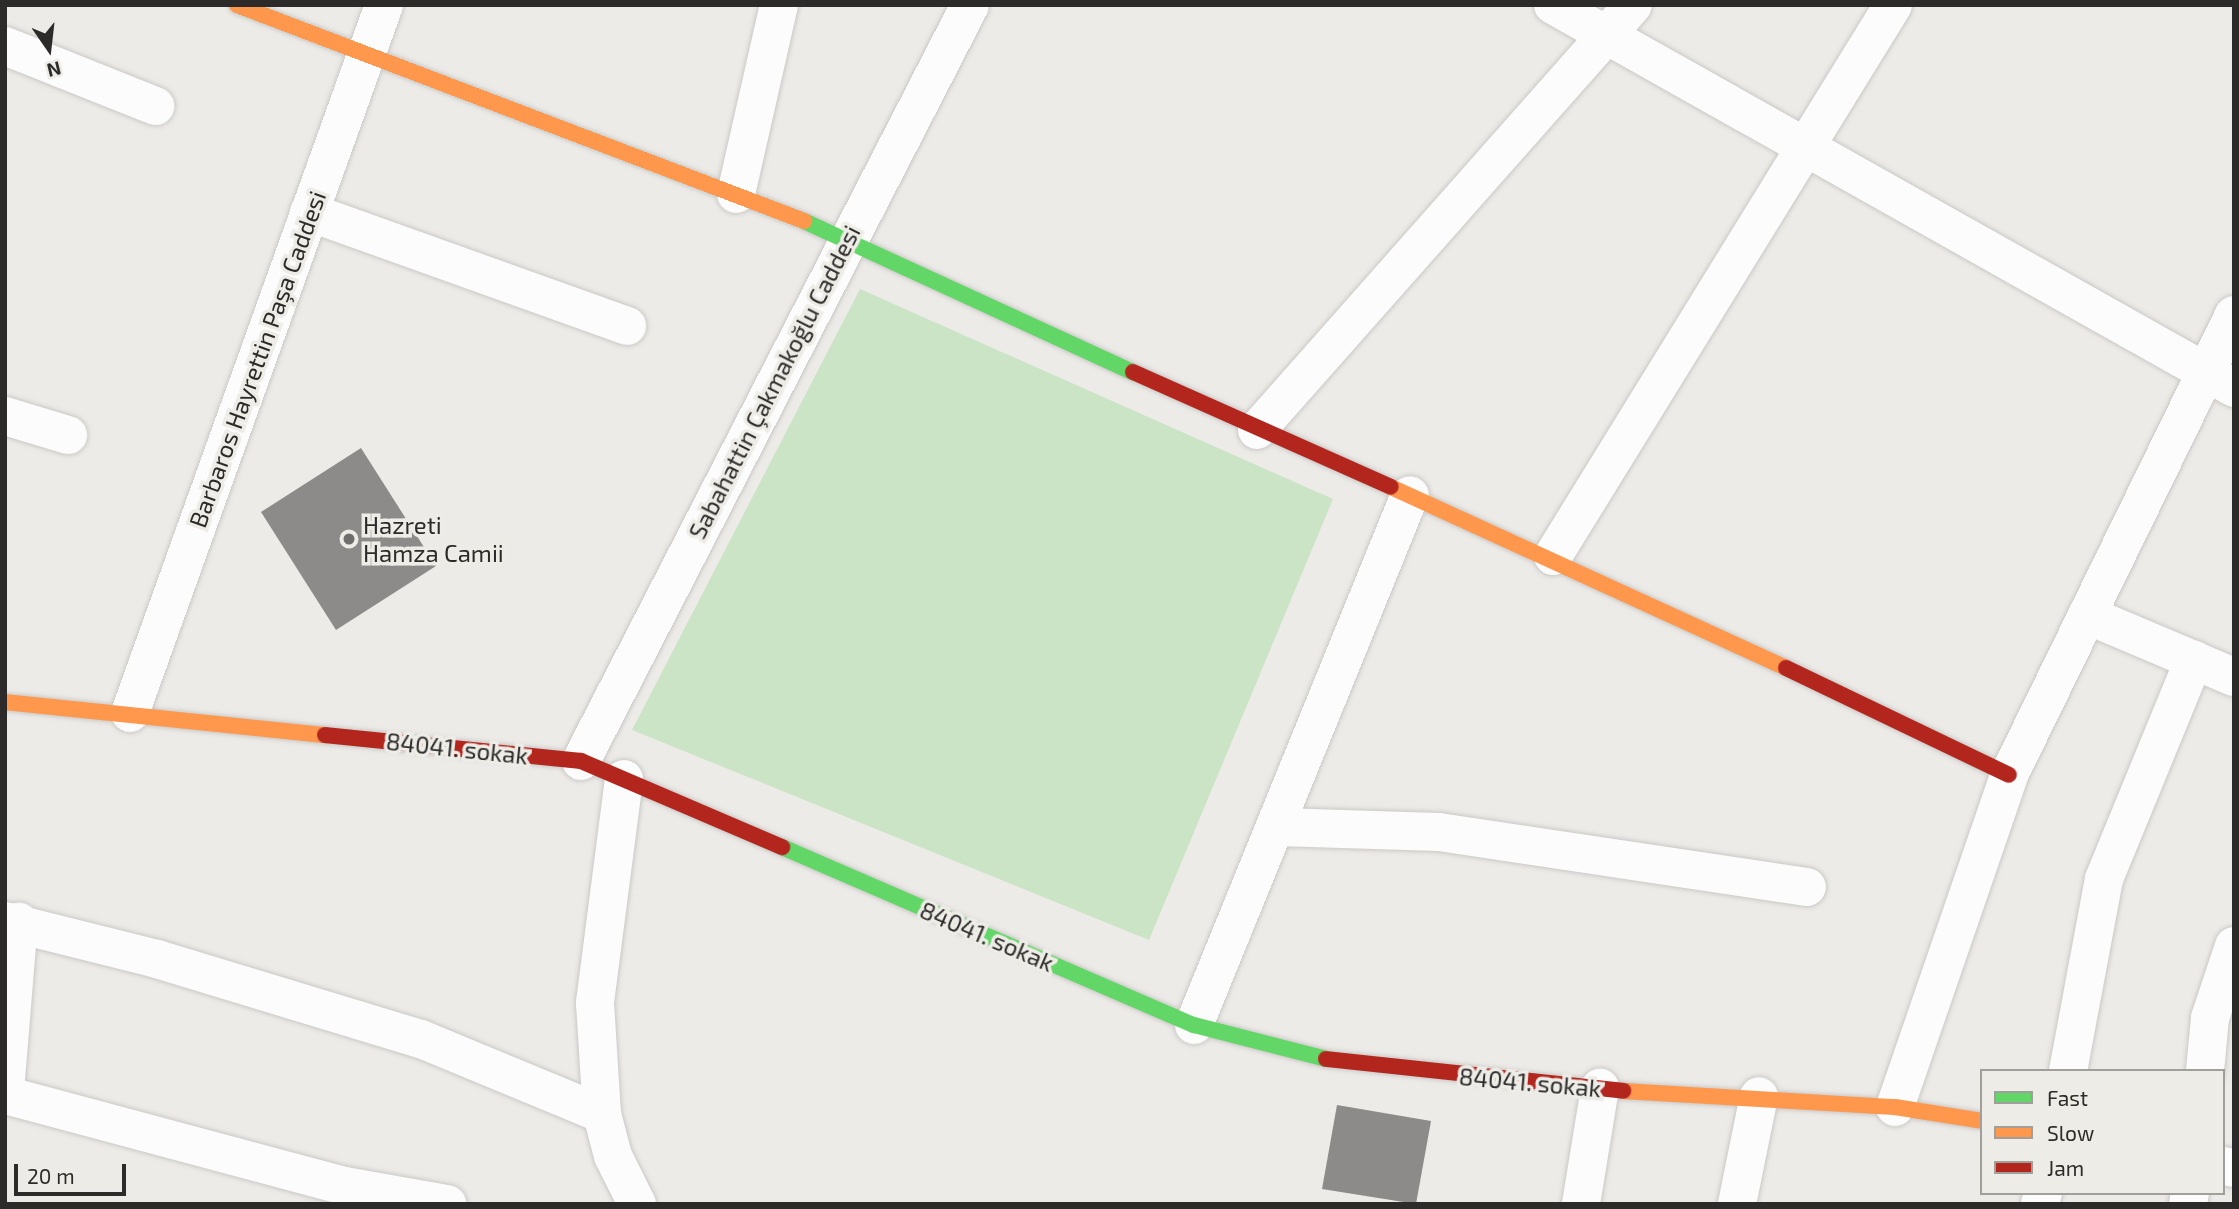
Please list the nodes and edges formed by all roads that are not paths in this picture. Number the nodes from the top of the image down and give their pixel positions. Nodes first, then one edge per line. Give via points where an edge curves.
1 (237, 5) edge
2 (384, 5) edge
3 (779, 5) edge
4 (970, 5) edge
5 (1553, 5) edge
6 (1633, 5) edge
7 (1893, 5) edge
8 (1606, 35) junction
9 (5, 46) edge
10 (367, 51) junction
11 (155, 106) dead end
12 (1801, 149) junction
13 (736, 194) junction
14 (309, 212) junction
15 (848, 238) junction
16 (2234, 315) edge
17 (627, 326) dead end
18 (2219, 379) edge
19 (5, 416) edge
20 (1256, 430) junction
21 (68, 435) dead end
22 (1410, 495) junction
23 (1553, 556) junction
24 (2087, 615) junction
25 (2194, 660) junction
26 (2234, 677) edge
27 (5, 702) edge
28 (130, 713) junction
29 (581, 761) junction
30 (2010, 775) junction
31 (624, 779) junction
32 (1278, 827) junction
33 (1807, 887) dead end
34 (12, 921) edge
35 (2234, 946) edge
36 (1194, 1025) junction
37 (2068, 1069) edge
38 (2205, 1069) edge
39 (1600, 1088) junction
40 (5, 1093) edge
41 (1759, 1096) junction
42 (1895, 1107) junction
43 (602, 1114) junction
44 (1980, 1121) edge
45 (447, 1204) edge
46 (637, 1204) edge
47 (1581, 1204) edge
48 (1737, 1204) edge

1 - 10 street
2 - 10 street, Barbaros Hayrettin Paşa Caddesi
3 - 13 street
4 - 15 street, Sabahattin Çakmakoğlu Caddesi
5 - 8 street
6 - 8 street
7 - 12 street
8 - 12 street
8 - 20 street
9 - 11 street
10 - 13 street
10 - 14 street, Barbaros Hayrettin Paşa Caddesi
12 - 18 street
12 - 23 street
13 - 15 street
14 - 17 street
14 - 28 street, Barbaros Hayrettin Paşa Caddesi
15 - 20 street
15 - 29 street, Sabahattin Çakmakoğlu Caddesi
16 - 18 street
18 - 24 street
19 - 21 street
20 - 22 street
22 - 23 street
22 - 32 street
23 - 30 street
24 - 25 street
24 - 30 street
25 - 26 street
25 - 37 street via 2104,878
27 - 28 street, 84041. sokak
28 - 29 street, 84041. sokak
29 - 31 street, 84041. sokak
30 - 42 street
31 - 36 street, 84041. sokak
31 - 43 street via 595,1003
32 - 33 street via 1439,832
32 - 36 street
34 - 40 street
34 - 43 street via 421,1039
35 - 38 street via 2210,1018
36 - 39 street, 84041. sokak via 1346,1064
39 - 41 street, 84041. sokak
39 - 47 street
40 - 45 street via 345,1186
41 - 42 street, 84041. sokak
41 - 48 street
42 - 44 street, 84041. sokak
43 - 46 street via 612,1156

